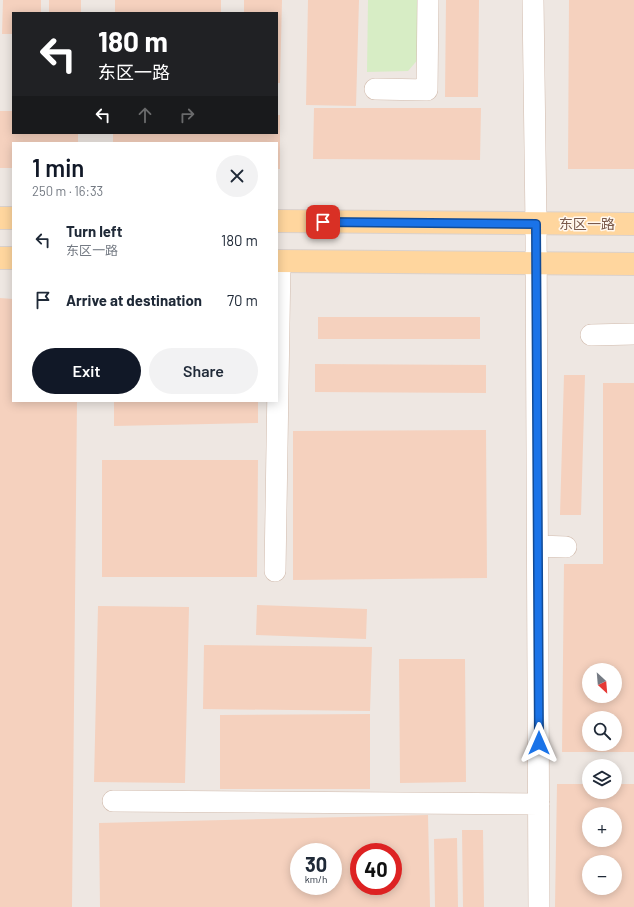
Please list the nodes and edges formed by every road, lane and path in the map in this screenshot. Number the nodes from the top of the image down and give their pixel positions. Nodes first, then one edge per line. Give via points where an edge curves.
1 (428, 0) edge
2 (533, 0) edge
3 (375, 89) dead end
4 (0, 218) edge
5 (12, 218) edge
6 (278, 221) edge
7 (536, 224) junction
8 (634, 224) edge
9 (0, 258) edge
10 (12, 258) edge
11 (278, 261) edge
12 (536, 264) junction
13 (634, 264) edge
14 (591, 334) dead end
15 (634, 334) edge
16 (276, 402) edge
17 (538, 546) junction
18 (566, 547) dead end
19 (274, 571) dead end
20 (113, 801) dead end
21 (539, 804) junction
22 (539, 907) edge

1 - 3 street via 427,90
2 - 7 street
4 - 5 main road
6 - 7 main road, 东区一路
7 - 8 main road, 东区一路
7 - 12 street
9 - 10 main road
11 - 12 main road
12 - 13 main road
12 - 17 street
14 - 15 street
16 - 19 street
17 - 18 street
17 - 21 street
20 - 21 street
21 - 22 street

